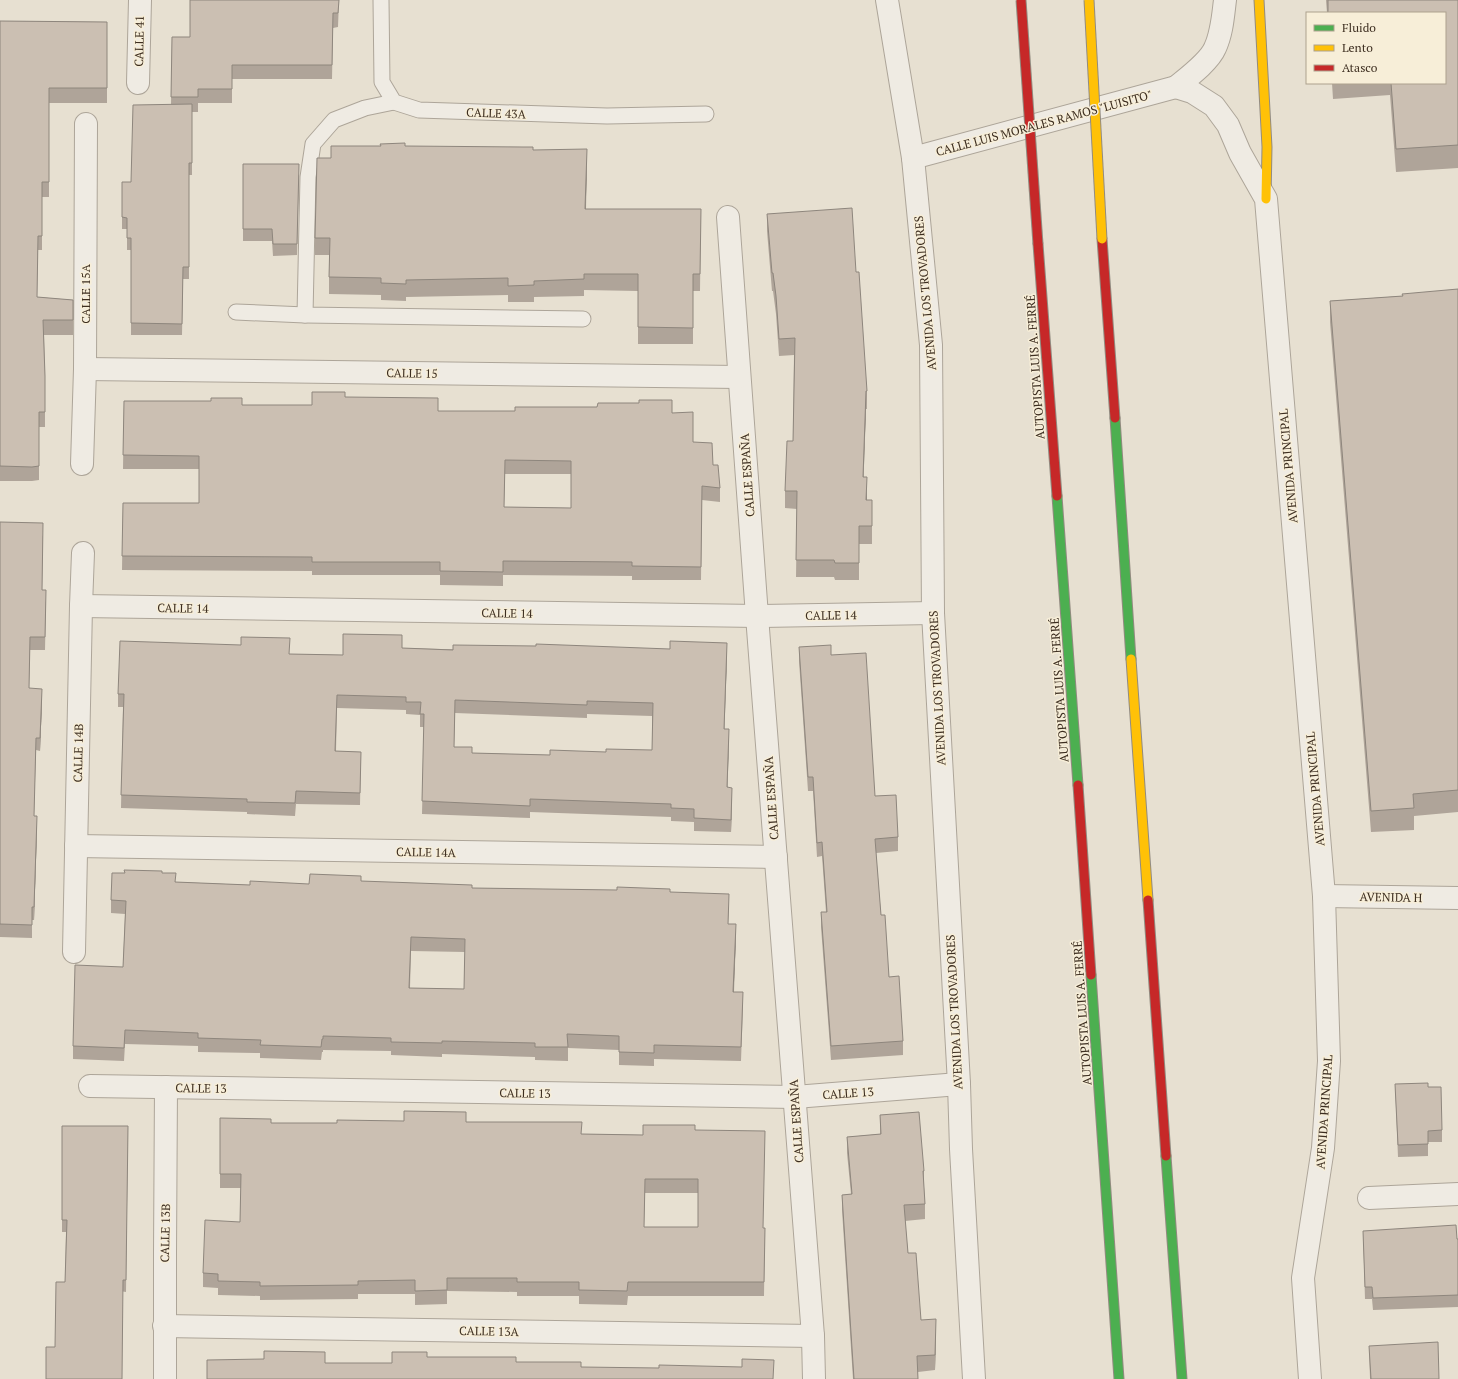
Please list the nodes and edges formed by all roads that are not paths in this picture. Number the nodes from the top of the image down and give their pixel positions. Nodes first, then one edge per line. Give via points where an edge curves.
1 (140, 0) edge
2 (381, 0) edge
3 (887, 0) edge
4 (1021, 0) edge
5 (1088, 0) edge
6 (1225, 0) edge
7 (1259, 0) edge
8 (138, 83) dead end
9 (1176, 88) junction
10 (394, 102) junction
11 (706, 114) dead end
12 (86, 124) dead end
13 (913, 158) junction
14 (1266, 199) junction
15 (728, 217) dead end
16 (236, 312) dead end
17 (305, 315) junction
18 (583, 319) dead end
19 (85, 369) junction
20 (739, 377) junction
21 (82, 464) dead end
22 (83, 553) dead end
23 (81, 606) junction
24 (933, 613) junction
25 (757, 616) junction
26 (76, 846) junction
27 (776, 857) junction
28 (1324, 896) junction
29 (1458, 898) edge
30 (74, 952) dead end
31 (959, 1084) junction
32 (90, 1086) dead end
33 (166, 1087) junction
34 (795, 1097) junction
35 (1458, 1194) edge
36 (1369, 1198) dead end
37 (164, 1326) junction
38 (813, 1336) junction
39 (165, 1379) edge
40 (814, 1379) edge
41 (974, 1379) edge
42 (1119, 1379) edge
43 (1182, 1379) edge
44 (1310, 1379) edge

1 - 8 street, CALLE 41
2 - 10 lane via 382,82
3 - 13 street, AVENIDA LOS TROVADORES
4 - 42 highway, AUTOPISTA LUIS A. FERRÉ, bridge
5 - 43 highway, bridge via 1102,239
6 - 9 street via 1221,30 1214,50
7 - 14 highway via 1267,147
9 - 13 street, CALLE LUIS MORALES RAMOS "LUISITO"
9 - 14 street via 1192,92 1214,106 1228,125 1240,153
10 - 11 lane, CALLE 43A via 419,110 607,116
10 - 17 lane via 366,108 334,120 313,144 308,177
12 - 19 street, CALLE 15A
13 - 24 street, AVENIDA LOS TROVADORES via 931,345
14 - 28 street, AVENIDA PRINCIPAL
15 - 20 street, CALLE ESPAÑA
16 - 17 lane
17 - 18 lane
19 - 20 street, CALLE 15
19 - 21 street, CALLE 15A
20 - 25 street, CALLE ESPAÑA
22 - 23 street, CALLE 14B
23 - 25 street, CALLE 14
23 - 26 street, CALLE 14B
24 - 25 street, CALLE 14
24 - 31 street, AVENIDA LOS TROVADORES
25 - 27 street, CALLE ESPAÑA
26 - 27 street, CALLE 14A
26 - 30 street, CALLE 14B
27 - 34 street, CALLE ESPAÑA
28 - 29 street, AVENIDA H
28 - 44 street, AVENIDA PRINCIPAL via 1329,1061 1323,1148 1303,1278
31 - 34 street, CALLE 13
31 - 41 street, AVENIDA LOS TROVADORES
32 - 33 street, CALLE 13
33 - 34 street, CALLE 13
33 - 37 street, CALLE 13B
34 - 38 street, CALLE ESPAÑA
35 - 36 street
37 - 38 street, CALLE 13A
37 - 39 street, CALLE 13B
38 - 40 street, CALLE ESPAÑA

